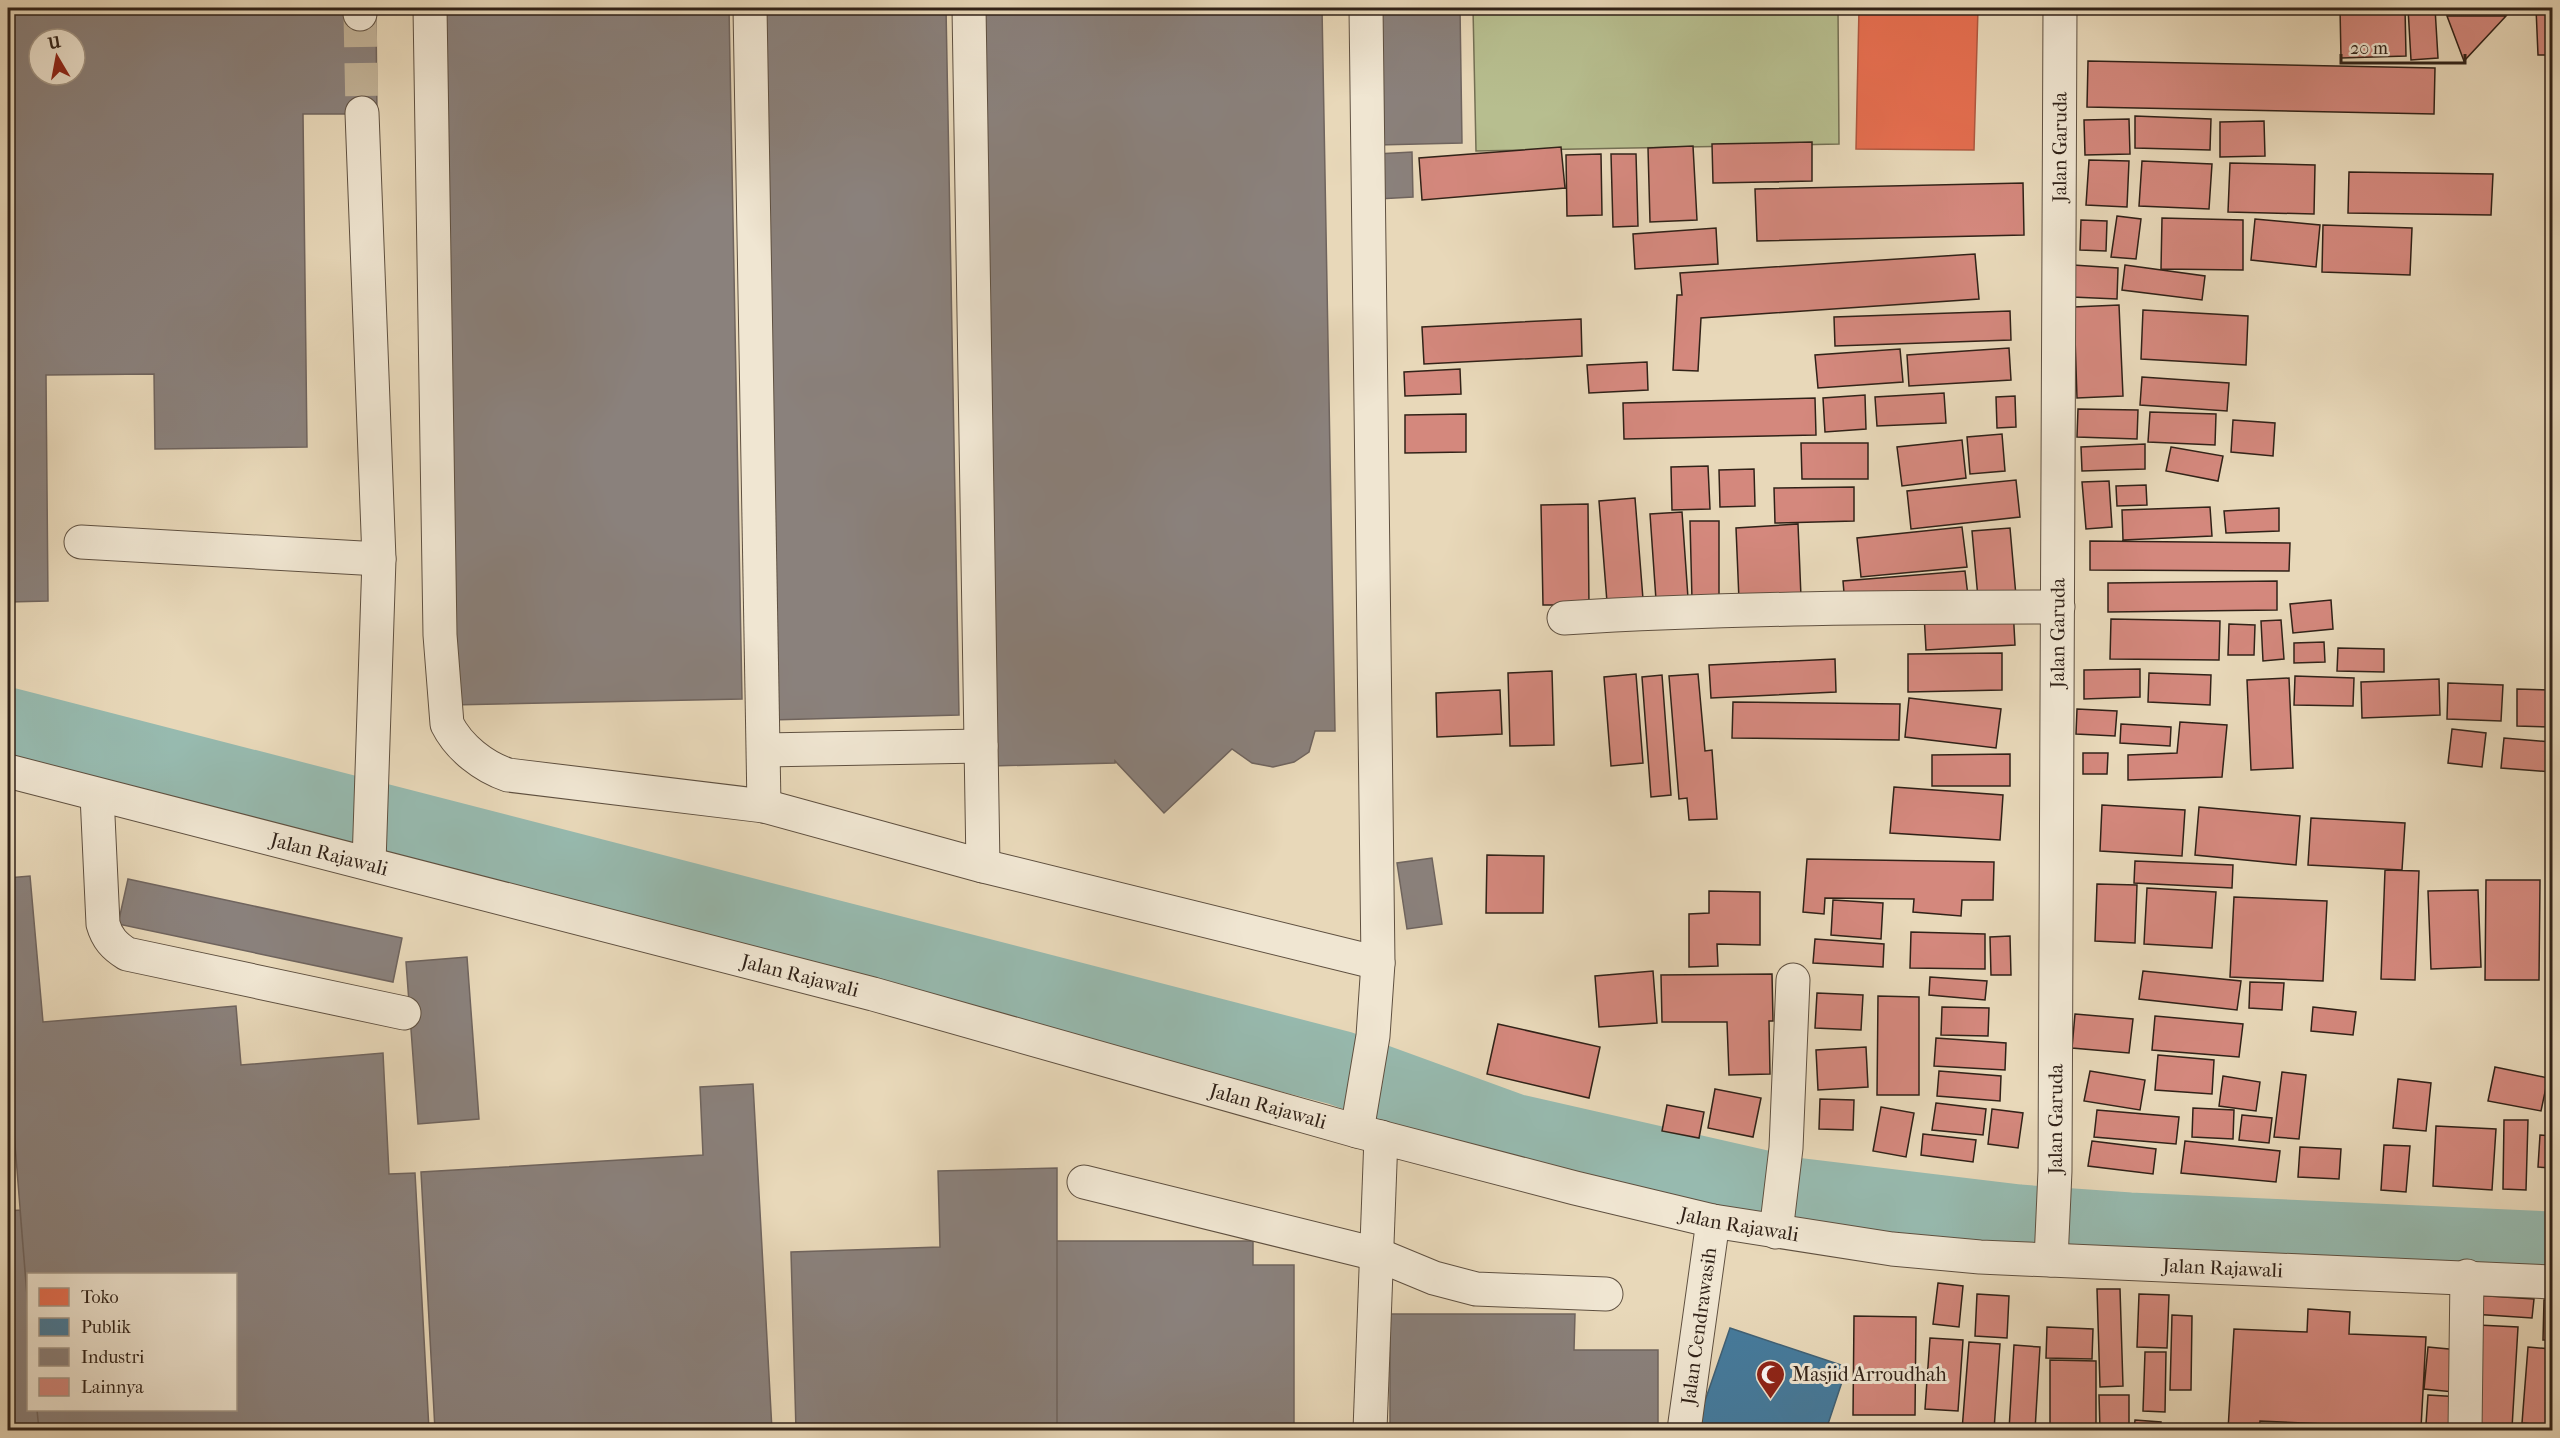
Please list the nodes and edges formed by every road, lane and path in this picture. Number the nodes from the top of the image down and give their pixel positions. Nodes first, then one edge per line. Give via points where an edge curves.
1 (430, 8) edge
2 (750, 8) edge
3 (969, 8) edge
4 (1366, 8) edge
5 (2060, 8) edge
6 (362, 113) tunnel mouth
7 (81, 542) dead end
8 (379, 559) junction
9 (2058, 607) junction
10 (1564, 618) dead end
11 (981, 746) junction
12 (764, 750) junction
13 (8, 771) edge
14 (97, 795) junction
15 (764, 806) junction
16 (370, 850) junction
17 (982, 866) junction
18 (1378, 963) junction
19 (1793, 980) dead end
20 (404, 1013) dead end
21 (1369, 1134) junction
22 (1084, 1182) dead end
23 (1713, 1221) junction
24 (1776, 1232) junction
25 (1376, 1254) junction
26 (2051, 1260) junction
27 (2466, 1276) junction
28 (2553, 1282) edge
29 (1606, 1294) dead end
30 (1370, 1431) edge
31 (1684, 1431) edge
32 (2465, 1431) edge

1 - 15 street via 440,623 447,724 452,734 488,768 508,775
2 - 12 street
3 - 11 street
4 - 18 street
5 - 9 street, Jalan Garuda
6 - 8 street
7 - 8 street
8 - 16 street
9 - 10 street via 1759,609
9 - 26 street, Jalan Garuda via 2055,1171
11 - 12 street
11 - 17 street
12 - 15 street
13 - 14 street, Jalan Rajawali
14 - 16 street, Jalan Rajawali
14 - 20 street via 103,924 108,939 117,948 127,954
15 - 17 street
16 - 21 street, Jalan Rajawali
17 - 18 street
18 - 21 street via 1373,1036 1363,1090
19 - 24 street via 1786,1148
21 - 23 street, Jalan Rajawali
21 - 25 street
22 - 25 street
23 - 24 street, Jalan Rajawali
23 - 31 street, Jalan Cendrawasih
24 - 26 street, Jalan Rajawali via 1892,1249
25 - 29 street via 1434,1278 1476,1289
25 - 30 street
26 - 27 street, Jalan Rajawali
27 - 28 street, Jalan Rajawali
27 - 32 street

